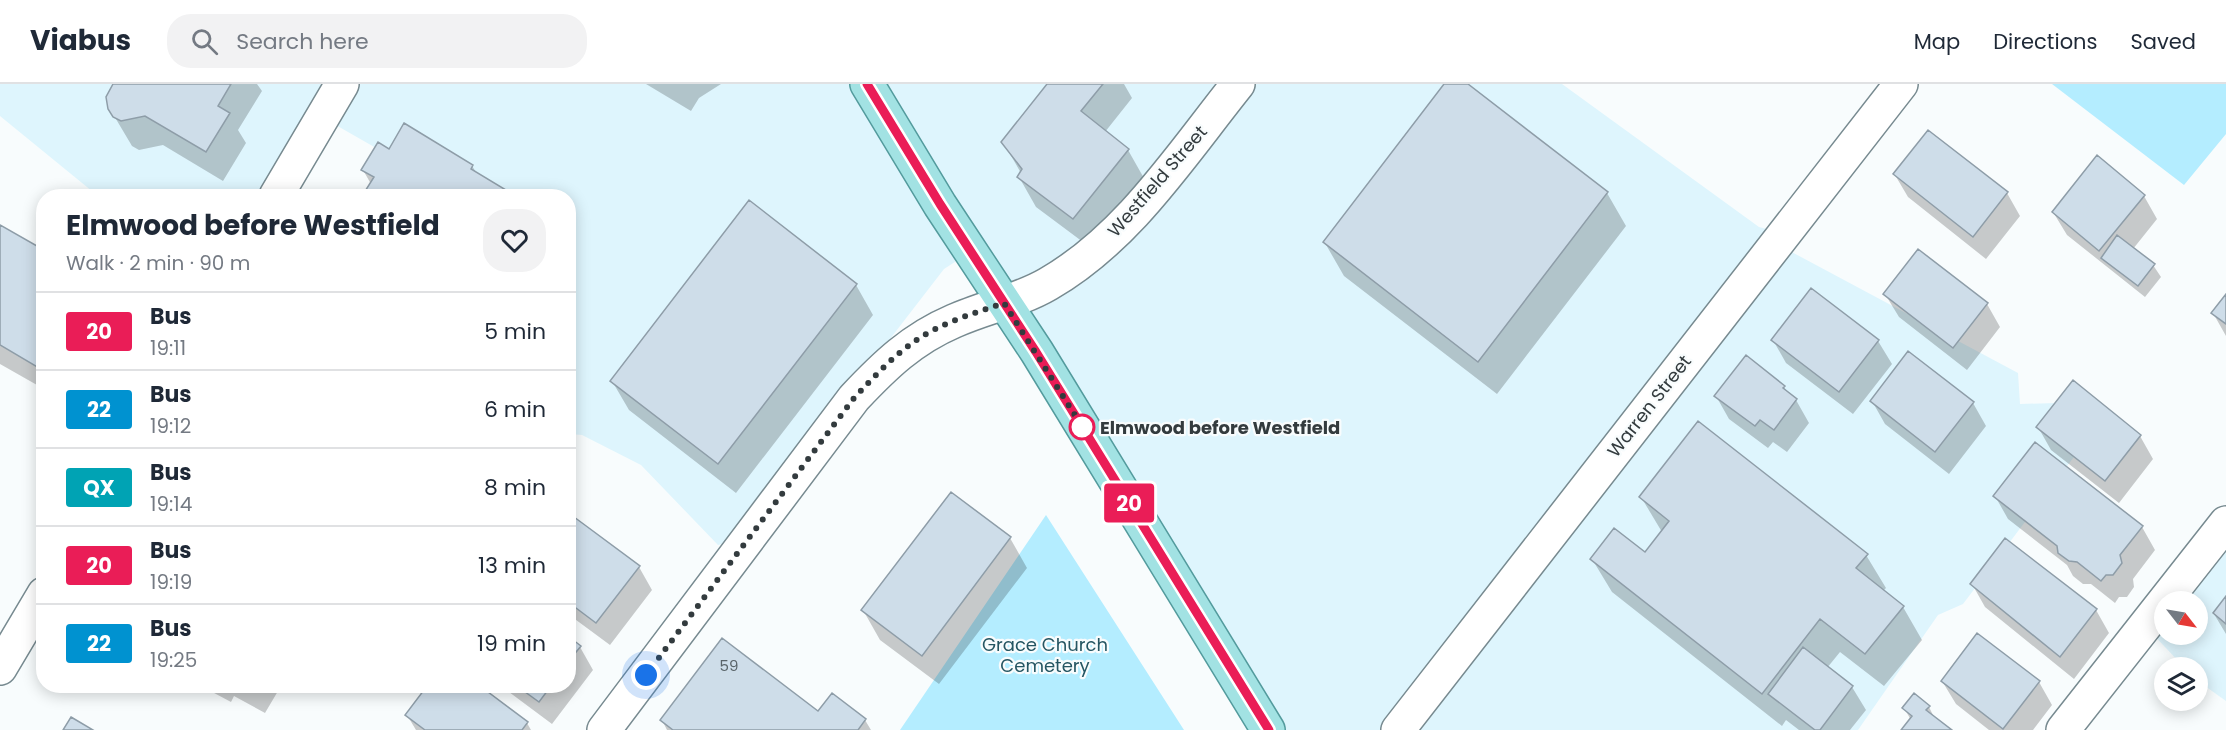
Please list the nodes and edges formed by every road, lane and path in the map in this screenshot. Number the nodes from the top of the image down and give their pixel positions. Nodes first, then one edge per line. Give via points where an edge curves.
1 (342, 84) edge
2 (867, 84) edge
3 (1238, 84) edge
4 (1901, 84) edge
5 (280, 189) edge
6 (1004, 303) junction
7 (2226, 523) edge
8 (36, 607) edge
9 (0, 668) edge
10 (604, 730) edge
11 (1268, 730) edge
12 (1398, 730) edge
13 (2063, 730) edge

1 - 5 street
2 - 6 main road
3 - 6 street, Westfield Street via 1137,211 1092,254 1047,285
4 - 12 street, Warren Street
6 - 10 street, Westfield Street via 922,336 882,368 854,398
6 - 11 main road
7 - 13 street
8 - 9 street

